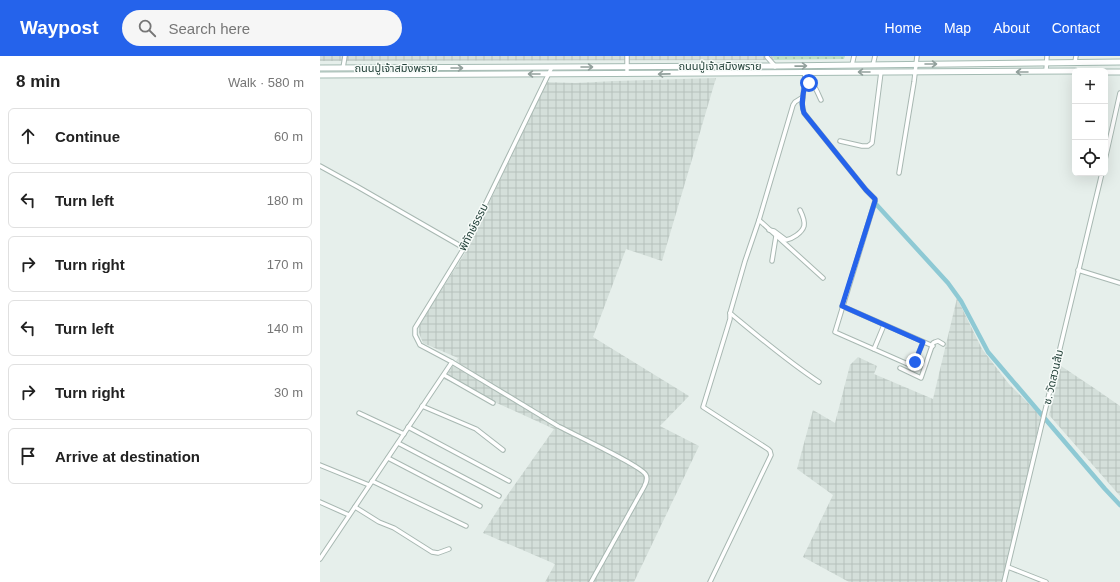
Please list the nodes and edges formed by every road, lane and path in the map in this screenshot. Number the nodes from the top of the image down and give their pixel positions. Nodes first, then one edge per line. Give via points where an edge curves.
1 (345, 56) edge
2 (627, 56) edge
3 (854, 56) edge
4 (875, 56) edge
5 (917, 56) edge
6 (1047, 56) edge
7 (1076, 56) edge
8 (767, 57) dead end
9 (1075, 62) junction
10 (1120, 62) edge
11 (1047, 63) junction
12 (873, 64) junction
13 (916, 64) junction
14 (852, 65) junction
15 (775, 66) junction
16 (552, 67) junction
17 (627, 67) junction
18 (320, 68) edge
19 (343, 68) junction
20 (415, 68) junction
21 (880, 72) junction
22 (915, 72) junction
23 (1046, 72) junction
24 (1072, 72) edge
25 (1108, 72) edge
26 (1120, 72) edge
27 (775, 73) junction
28 (805, 73) junction
29 (415, 74) junction
30 (548, 74) junction
31 (627, 74) junction
32 (320, 75) edge
33 (343, 75) junction
34 (805, 82) junction
35 (1120, 93) edge
36 (803, 97) junction
37 (821, 100) dead end
38 (840, 141) dead end
39 (1108, 147) edge
40 (320, 166) edge
41 (899, 173) dead end
42 (1101, 176) edge
43 (800, 210) dead end
44 (759, 220) junction
45 (768, 230) junction
46 (776, 236) junction
47 (464, 248) junction
48 (772, 261) dead end
49 (1078, 270) junction
50 (823, 278) dead end
51 (1120, 282) edge
52 (842, 306) junction
53 (730, 312) junction
54 (884, 325) junction
55 (923, 342) junction
56 (943, 344) dead end
57 (933, 346) junction
58 (874, 349) junction
59 (452, 362) junction
60 (900, 368) dead end
61 (444, 375) junction
62 (819, 382) dead end
63 (493, 403) dead end
64 (422, 406) junction
65 (359, 413) dead end
66 (408, 427) junction
67 (404, 434) junction
68 (398, 443) junction
69 (502, 450) dead end
70 (388, 458) junction
71 (320, 465) edge
72 (372, 481) junction
73 (510, 481) dead end
74 (369, 485) junction
75 (499, 496) dead end
76 (320, 502) edge
77 (480, 506) dead end
78 (354, 507) junction
79 (350, 515) junction
80 (466, 526) dead end
81 (449, 549) dead end
82 (322, 552) edge
83 (320, 559) edge
84 (1008, 567) junction
85 (591, 582) edge
86 (710, 582) edge
87 (1004, 582) edge
88 (1046, 582) edge

1 - 19 street
2 - 17 street
3 - 14 street
4 - 12 street
5 - 13 street
6 - 11 street
7 - 9 street
8 - 15 street
9 - 10 main road, ถนนปู่เจ้าสมิงพราย
9 - 11 main road, ถนนปู่เจ้าสมิงพราย
13 -> 11 main road, ถนนปู่เจ้าสมิงพราย
11 - 23 street
12 - 13 main road, ถนนปู่เจ้าสมิงพราย
12 - 14 main road, ถนนปู่เจ้าสมิงพราย
13 - 22 street
15 -> 14 main road, ถนนปู่เจ้าสมิงพราย
15 - 17 main road, ถนนปู่เจ้าสมิงพราย
15 - 27 street
16 -> 17 main road, ถนนปู่เจ้าสมิงพราย
20 -> 16 main road, ถนนปู่เจ้าสมิงพราย
16 - 30 street, พิทักษ์ธรรม
17 - 31 street
18 - 19 main road, ถนนปู่เจ้าสมิงพราย
19 - 20 main road, ถนนปู่เจ้าสมิงพราย
19 - 33 main road
20 - 29 main road
21 - 22 main road, ถนนปู่เจ้าสมิงพราย
21 -> 28 main road, ถนนปู่เจ้าสมิงพราย
21 - 38 street via 872,143 862,146
23 -> 22 main road, ถนนปู่เจ้าสมิงพราย
22 - 41 street
23 - 24 main road, ถนนปู่เจ้าสมิงพราย
25 - 26 main road
27 - 28 main road, ถนนปู่เจ้าสมิงพราย
27 -> 31 main road, ถนนปู่เจ้าสมิงพราย
28 - 34 street
30 -> 29 main road, ถนนปู่เจ้าสมิงพราย
29 - 33 main road, ถนนปู่เจ้าสมิงพราย
30 - 31 main road, ถนนปู่เจ้าสมิงพราย
30 - 47 street, พิทักษ์ธรรม
32 - 33 main road, ถนนปู่เจ้าสมิงพราย
34 - 36 street
34 - 37 street via 814,86
35 - 39 street
36 - 44 street via 793,105
36 - 52 street via 804,113 875,199
40 - 47 street
42 - 49 street, ซ. วัดสวนส้ม
43 - 45 street via 804,226 791,239 786,240 774,231
44 - 45 street
44 - 53 street
45 - 46 street
46 - 48 street
46 - 50 street
47 - 59 street, พิทักษ์ธรรม via 415,328 415,335 420,344
49 - 51 street
49 - 84 street, ซ. วัดสวนส้ม
52 - 54 street
52 - 58 street via 835,332
53 - 62 street via 771,347
53 - 86 street via 703,406 768,449 771,454
54 - 55 street
54 - 58 street
55 - 57 street
55 - 58 street via 913,365
56 - 57 street via 935,342
57 - 60 street via 922,378
59 - 61 street
59 - 85 street, พิทักษ์ธรรม via 559,426 645,473 647,480
61 - 63 street
61 - 64 street
64 - 66 street
64 - 69 street via 476,429
65 - 67 street
66 - 67 street
66 - 73 street
67 - 68 street
68 - 70 street
68 - 75 street
70 - 72 street
70 - 77 street
71 - 74 street
72 - 74 street
72 - 80 street
74 - 78 street
76 - 79 street
78 - 79 street
78 - 81 street via 432,552 438,553
79 - 82 street
82 - 83 street
84 - 87 street, ซ. วัดสวนส้ม
84 - 88 street

